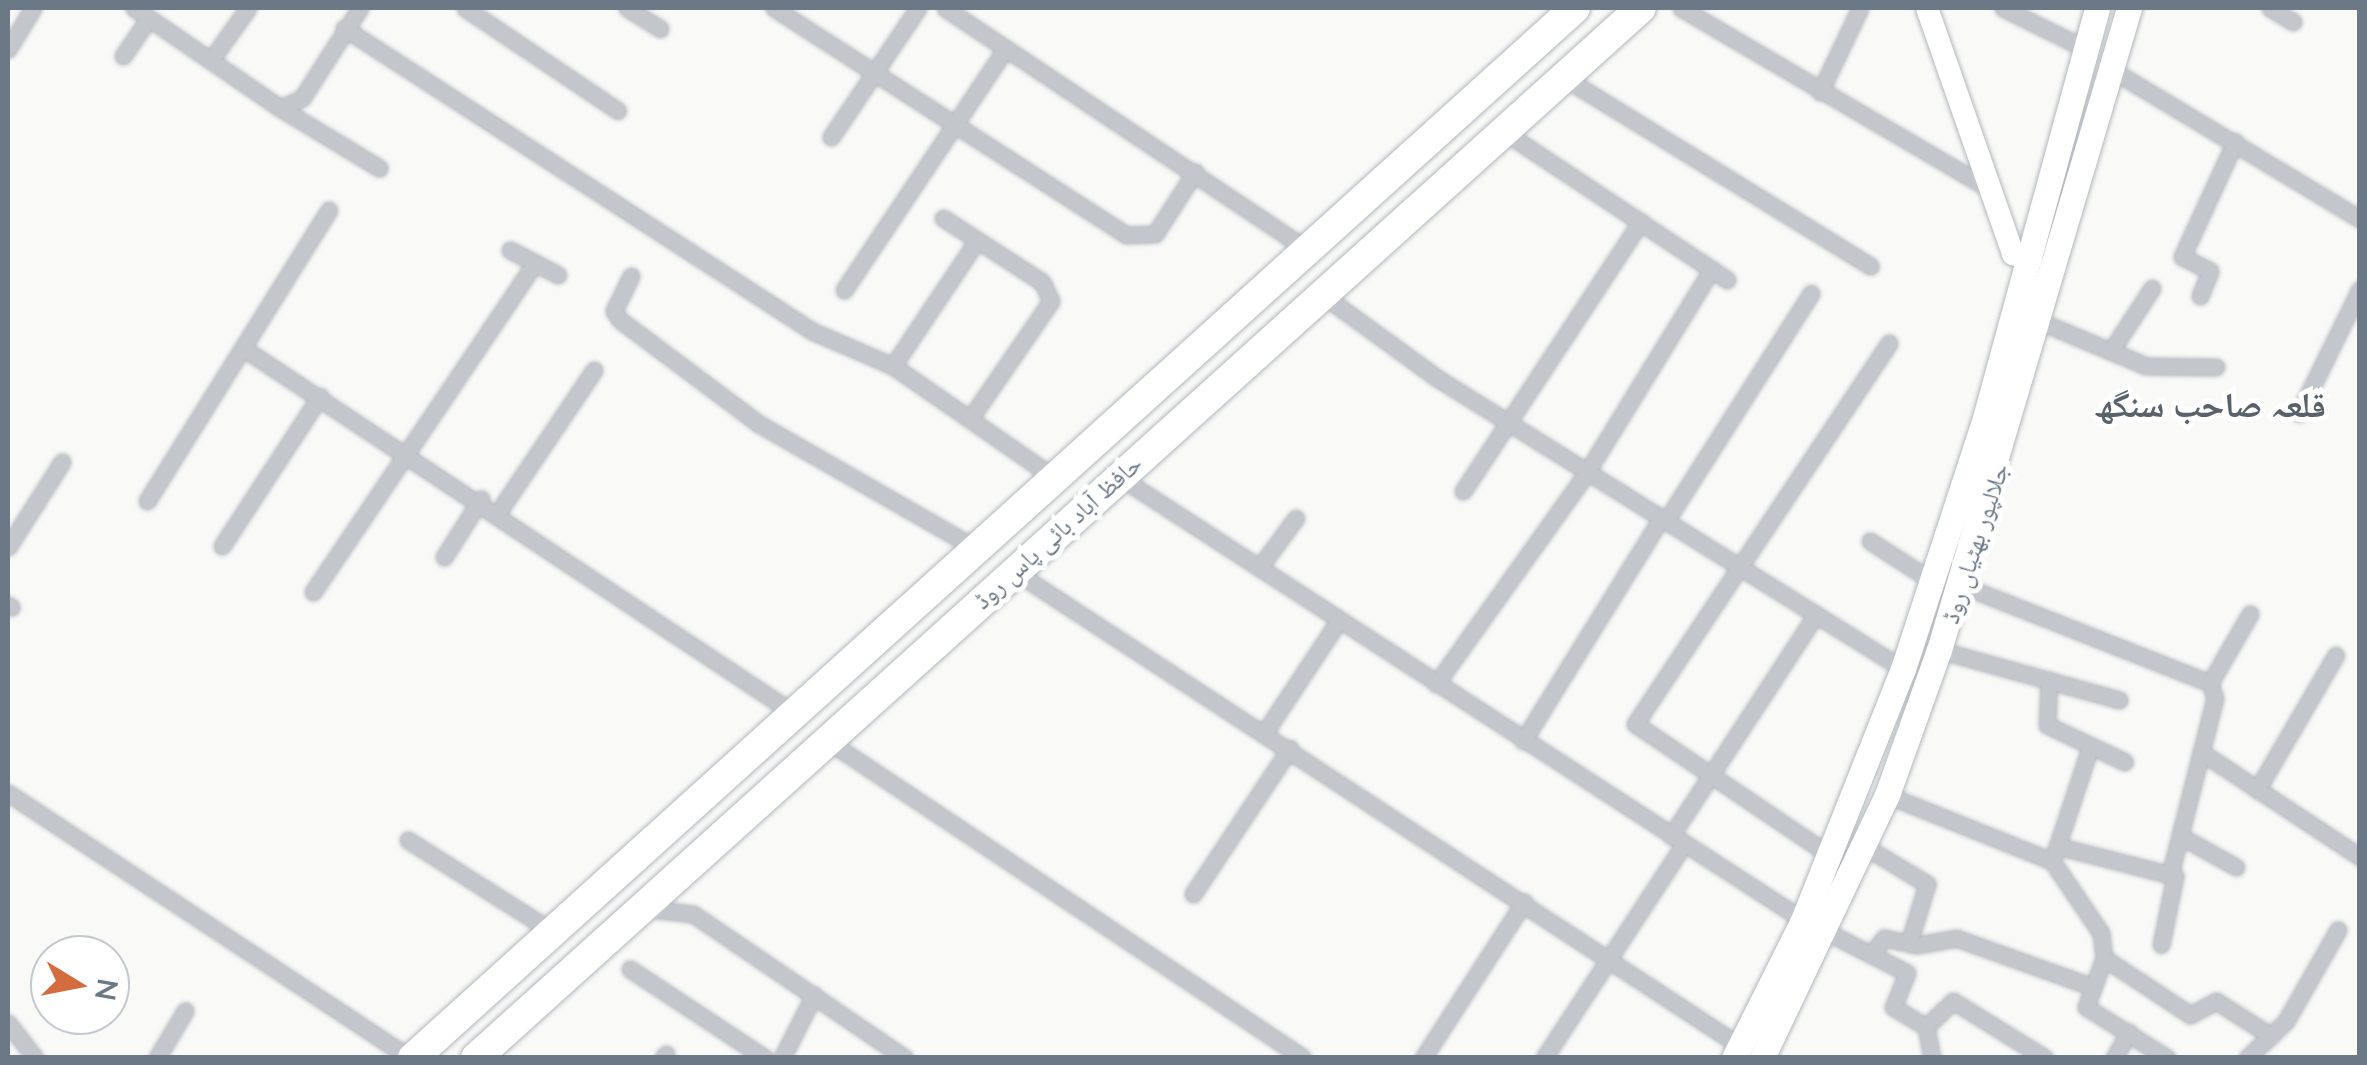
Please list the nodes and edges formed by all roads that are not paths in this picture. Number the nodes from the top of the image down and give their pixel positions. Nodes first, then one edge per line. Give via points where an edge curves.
1 (32, 8) edge
2 (248, 8) edge
3 (360, 8) edge
4 (465, 8) edge
5 (627, 8) edge
6 (774, 8) edge
7 (918, 8) edge
8 (944, 8) edge
9 (1575, 8) edge
10 (1641, 8) edge
11 (1681, 8) edge
12 (1860, 8) edge
13 (1927, 8) edge
14 (2002, 8) edge
15 (2097, 8) edge
16 (2129, 8) edge
17 (2270, 8) edge
18 (145, 12) edge
19 (2293, 22) dead end
20 (344, 28) junction
21 (660, 29) dead end
22 (1006, 48) junction
23 (8, 49) edge
24 (2086, 49) junction
25 (123, 56) dead end
26 (211, 60) junction
27 (2112, 70) junction
28 (875, 73) junction
29 (1563, 77) junction
30 (1820, 92) junction
31 (280, 108) junction
32 (618, 111) dead end
33 (954, 124) junction
34 (1502, 131) junction
35 (832, 137) dead end
36 (2235, 142) junction
37 (379, 168) dead end
38 (1195, 172) junction
39 (1988, 188) junction
40 (330, 210) dead end
41 (943, 218) dead end
42 (2360, 219) edge
43 (1641, 220) junction
44 (976, 242) junction
45 (1304, 247) junction
46 (510, 250) dead end
47 (2031, 260) junction
48 (535, 263) junction
49 (1870, 266) dead end
50 (1712, 269) junction
51 (558, 275) dead end
52 (631, 276) dead end
53 (1726, 280) dead end
54 (2152, 288) dead end
55 (844, 290) dead end
56 (2360, 290) edge
57 (1320, 293) junction
58 (1811, 293) dead end
59 (2200, 296) dead end
60 (2041, 322) junction
61 (1890, 342) dead end
62 (243, 348) junction
63 (2111, 351) junction
64 (893, 366) junction
65 (2216, 367) dead end
66 (594, 370) dead end
67 (320, 396) junction
68 (2299, 413) dead end
69 (970, 419) junction
70 (1508, 423) junction
71 (403, 448) junction
72 (62, 462) dead end
73 (1586, 472) junction
74 (1118, 476) junction
75 (1056, 479) junction
76 (1463, 492) dead end
77 (482, 499) junction
78 (147, 502) dead end
79 (500, 511) junction
80 (1296, 518) dead end
81 (1664, 520) junction
82 (1870, 541) dead end
83 (222, 546) dead end
84 (8, 548) edge
85 (979, 550) junction
86 (444, 558) dead end
87 (1259, 568) junction
88 (1741, 568) junction
89 (1014, 571) junction
90 (1932, 581) junction
91 (1961, 585) junction
92 (313, 592) dead end
93 (1816, 614) junction
94 (2250, 614) dead end
95 (1339, 620) junction
96 (1939, 650) junction
97 (2336, 655) dead end
98 (1903, 669) junction
99 (2049, 680) junction
100 (2210, 683) junction
101 (1436, 684) junction
102 (2119, 700) dead end
103 (795, 714) junction
104 (1265, 732) junction
105 (1524, 741) junction
106 (828, 742) junction
107 (1290, 748) junction
108 (2090, 748) junction
109 (2201, 752) junction
110 (2126, 762) dead end
111 (1710, 778) junction
112 (2258, 790) junction
113 (8, 793) edge
114 (1887, 794) junction
115 (2180, 836) junction
116 (408, 840) dead end
117 (1677, 840) junction
118 (1864, 846) junction
119 (2055, 853) junction
120 (1831, 856) junction
121 (2360, 857) edge
122 (2236, 867) dead end
123 (2170, 875) junction
124 (1193, 894) dead end
125 (1524, 902) junction
126 (642, 908) junction
127 (1814, 926) junction
128 (2338, 930) dead end
129 (552, 932) junction
130 (1910, 943) junction
131 (2161, 944) dead end
132 (1871, 954) junction
133 (1610, 958) junction
134 (2104, 958) junction
135 (630, 969) dead end
136 (2093, 988) junction
137 (814, 996) junction
138 (186, 1011) dead end
139 (8, 1023) edge
140 (1926, 1027) junction
141 (2129, 1032) junction
142 (2270, 1036) junction
143 (882, 1051) edge
144 (1745, 1054) edge
145 (1302, 1057) edge
146 (35, 1058) edge
147 (157, 1058) edge
148 (412, 1058) edge
149 (476, 1058) edge
150 (765, 1058) edge
151 (782, 1058) edge
152 (905, 1058) edge
153 (1424, 1058) edge
154 (1544, 1058) edge
155 (1932, 1058) edge
156 (2045, 1058) edge
157 (2114, 1058) edge
158 (2166, 1058) edge
159 (2247, 1058) edge

1 - 23 street
2 - 26 street
3 - 20 street
4 - 32 street
5 - 21 street
6 - 28 street
7 - 28 street
8 - 22 street
9 - 45 highway, حافظ آباد بائی پاس روڈ
10 - 29 highway, حافظ آباد بائی پاس روڈ
11 - 30 street
12 - 30 street
13 - 39 street
14 - 24 street
15 - 24 main road, جلالپور بھٹیاں روڈ
16 - 27 main road, جلالپور بھٹیاں روڈ
17 - 19 street
18 - 25 street
18 - 26 street
20 - 31 street via 302,98
20 - 64 street via 812,332
22 - 33 street
22 - 38 street
24 - 47 main road, جلالپور بھٹیاں روڈ
26 - 31 street
27 - 36 street
27 - 60 main road, جلالپور بھٹیاں روڈ
28 - 33 street
28 - 35 street
29 - 34 highway, حافظ آباد بائی پاس روڈ
29 - 49 street
30 - 39 street
31 - 37 street
33 - 38 street via 1140,238 1154,234
33 - 55 street
34 - 43 street
34 - 57 highway, حافظ آباد بائی پاس روڈ
36 - 42 street
36 - 59 street via 2182,257 2210,271
38 - 45 street
39 - 47 street via 2013,254
40 - 62 street
41 - 44 street
43 - 50 street
43 - 70 street
44 - 64 street
44 - 69 street via 1042,282 1051,301
45 - 75 highway, حافظ آباد بائی پاس روڈ
46 - 48 street
47 - 90 main road, جلالپور بھٹیاں روڈ
48 - 51 street
48 - 71 street
50 - 53 street
50 - 73 street
52 - 85 street via 614,311 620,320 759,424
54 - 63 street
56 - 68 street
57 - 70 street
57 - 74 highway, حافظ آباد بائی پاس روڈ
58 - 81 street
60 - 63 street
60 - 91 main road, جلالپور بھٹیاں روڈ
61 - 88 street
62 - 67 street
62 - 78 street
63 - 65 street via 2146,366
64 - 69 street
66 - 79 street
67 - 71 street
67 - 83 street
69 - 75 street
70 - 73 street
70 - 76 street
71 - 77 street
71 - 92 street
72 - 84 street
73 - 81 street
73 - 101 street
74 - 87 street
74 - 89 highway, حافظ آباد بائی پاس روڈ
75 - 85 highway, حافظ آباد بائی پاس روڈ
77 - 79 street
77 - 86 street
79 - 103 street
80 - 87 street
81 - 88 street
81 - 105 street
82 - 90 street
85 - 103 highway, حافظ آباد بائی پاس روڈ
87 - 95 street
88 - 93 street
88 - 111 street via 1635,724
89 - 104 street
89 - 106 highway, حافظ آباد بائی پاس روڈ
90 - 98 main road, جلالپور بھٹیاں روڈ
91 - 96 main road, جلالپور بھٹیاں روڈ
91 - 100 street
93 - 98 street
93 - 111 street
94 - 100 street
95 - 101 street
95 - 104 street
96 - 99 street
96 - 114 main road, جلالپور بھٹیاں روڈ
97 - 112 street
98 - 120 main road, جلالپور بھٹیاں روڈ
99 - 102 street
99 - 108 street via 2047,726
100 - 109 street
101 - 105 street
103 - 129 highway, حافظ آباد بائی پاس روڈ
104 - 107 street
105 - 117 street
106 - 126 highway, حافظ آباد بائی پاس روڈ
106 - 145 street
107 - 124 street
107 - 125 street
108 - 110 street
108 - 119 street
109 - 112 street
109 - 115 street
111 - 117 street
111 - 120 street
112 - 121 street
113 - 148 street
114 - 118 main road, جلالپور بھٹیاں روڈ
114 - 119 street
115 - 122 street
115 - 123 street
116 - 129 street
117 - 127 street
117 - 133 street
118 - 127 main road, جلالپور بھٹیاں روڈ
118 - 130 street via 1927,884
119 - 123 street
119 - 134 street via 2095,920
120 - 127 main road, جلالپور بھٹیاں روڈ
123 - 131 street
125 - 133 street
125 - 153 street
126 - 137 street via 693,914
126 - 149 highway, حافظ آباد بائی پاس روڈ
127 - 132 street
127 - 144 main road, جلالپور بھٹیاں روڈ
128 - 142 street
129 - 148 highway, حافظ آباد بائی پاس روڈ
130 - 132 street via 1884,938
130 - 136 street via 1956,938
132 - 140 street via 1908,973 1893,1007
133 - 144 street
133 - 154 street
134 - 136 street
134 - 142 street via 2190,1015 2216,1001
135 - 150 street
136 - 141 street via 2086,1007
137 - 143 street
137 - 151 street via 805,1027
138 - 147 street
139 - 146 street
140 - 155 street
140 - 156 street via 1954,1002
141 - 157 street
141 - 158 street
142 - 159 street
143 - 152 street

